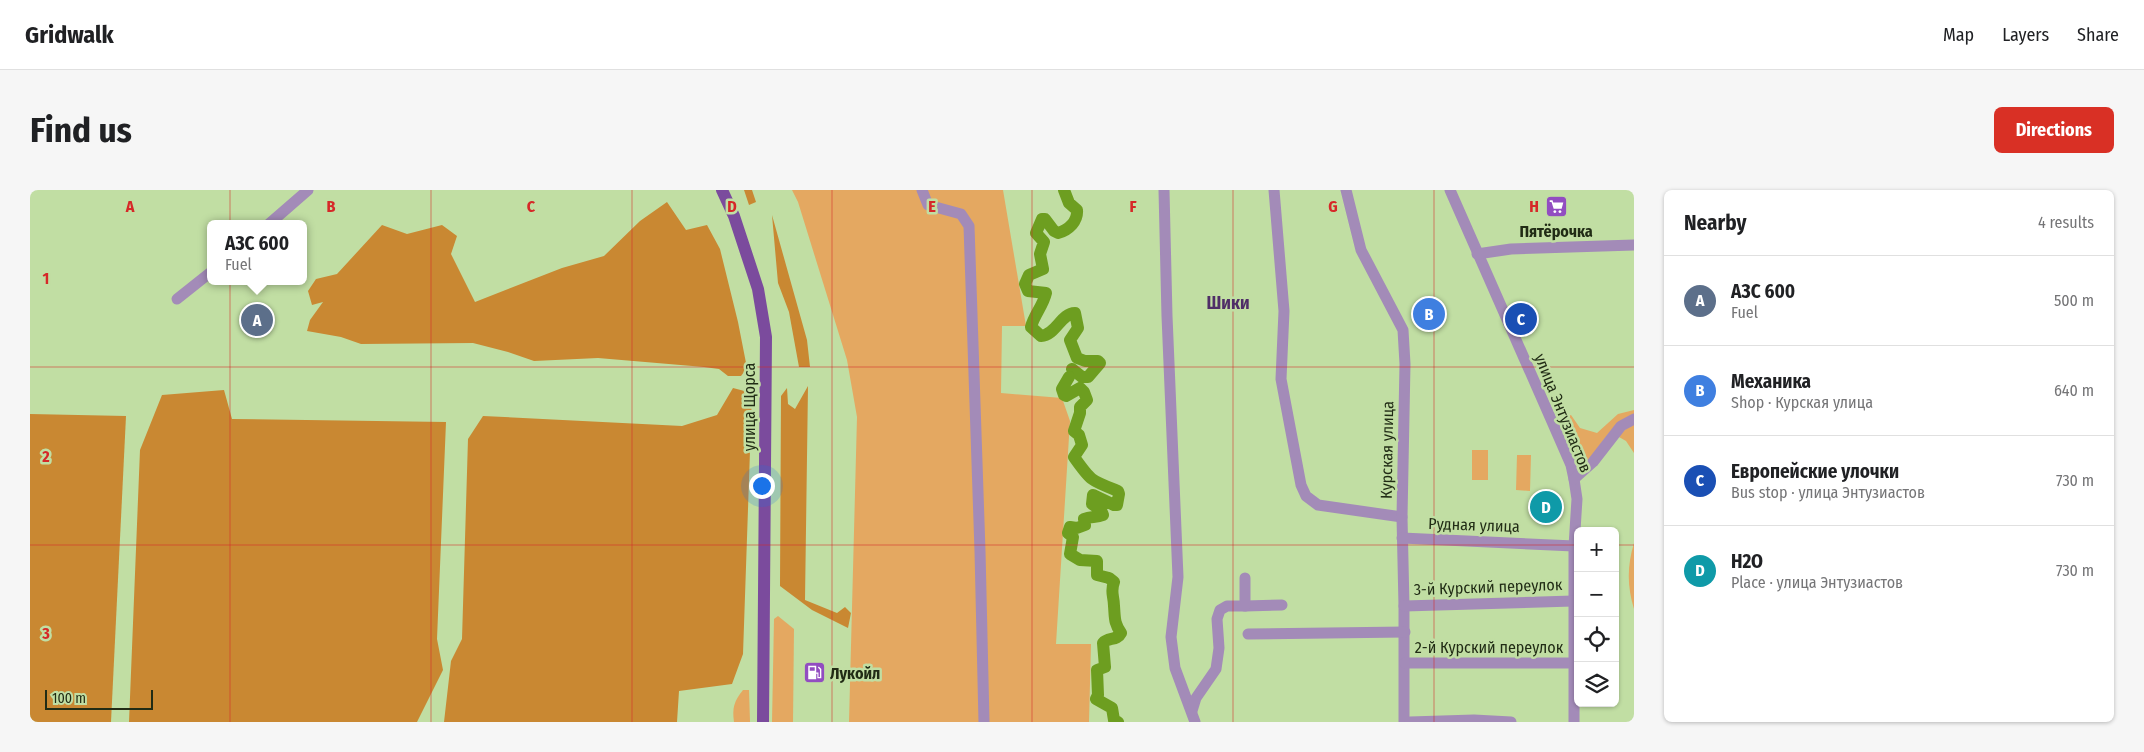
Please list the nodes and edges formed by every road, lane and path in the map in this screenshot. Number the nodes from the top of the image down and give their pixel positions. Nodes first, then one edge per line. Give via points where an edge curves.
1 (308, 190) edge
2 (722, 190) edge
3 (922, 190) edge
4 (1164, 190) edge
5 (1274, 190) edge
6 (1346, 190) edge
7 (1450, 190) edge
8 (274, 220) edge
9 (1634, 245) edge
10 (1477, 254) junction
11 (207, 275) edge
12 (176, 299) dead end
13 (1634, 419) edge
14 (1574, 479) junction
15 (1402, 517) junction
16 (1575, 527) edge
17 (1402, 538) junction
18 (1574, 546) joint
19 (1245, 578) dead end
20 (1573, 601) junction
21 (1282, 604) dead end
22 (1245, 606) junction
23 (1404, 606) junction
24 (1404, 632) junction
25 (1248, 634) dead end
26 (1405, 663) junction
27 (1574, 663) joint
28 (1574, 707) edge
29 (1194, 717) edge
30 (763, 722) edge
31 (984, 722) edge
32 (1404, 722) edge
33 (1410, 722) edge
34 (1512, 722) edge
35 (1574, 722) edge

1 - 8 street
2 - 30 main road, улица Щорса via 758,288 766,337
3 - 31 street via 928,205 961,214 969,226
4 - 29 street via 1178,577 1172,637 1175,668
5 - 15 street via 1284,311 1281,379 1301,485 1306,496 1318,505
6 - 15 street, Курская улица via 1362,250 1402,330 1405,364
7 - 10 street, улица Энтузиастов
9 - 10 street via 1511,249
10 - 14 street, улица Энтузиастов
11 - 12 street
13 - 14 street via 1621,426 1593,462
14 - 16 street, улица Энтузиастов
15 - 17 street, Курская улица
17 - 18 street, Рудная улица
17 - 23 street, Курская улица
18 - 20 street, улица Энтузиастов
19 - 22 street
20 - 23 street, 3-й Курский переулок
20 - 27 street, улица Энтузиастов
21 - 22 street
22 - 29 street via 1226,606 1220,610 1216,669 1200,691
23 - 24 street, Курская улица
24 - 25 street, 2-й Курский переулок
24 - 26 street, Курская улица
26 - 27 street, 2-й Курский переулок
26 - 32 street, Курская улица
28 - 35 street, улица Энтузиастов
33 - 34 street

